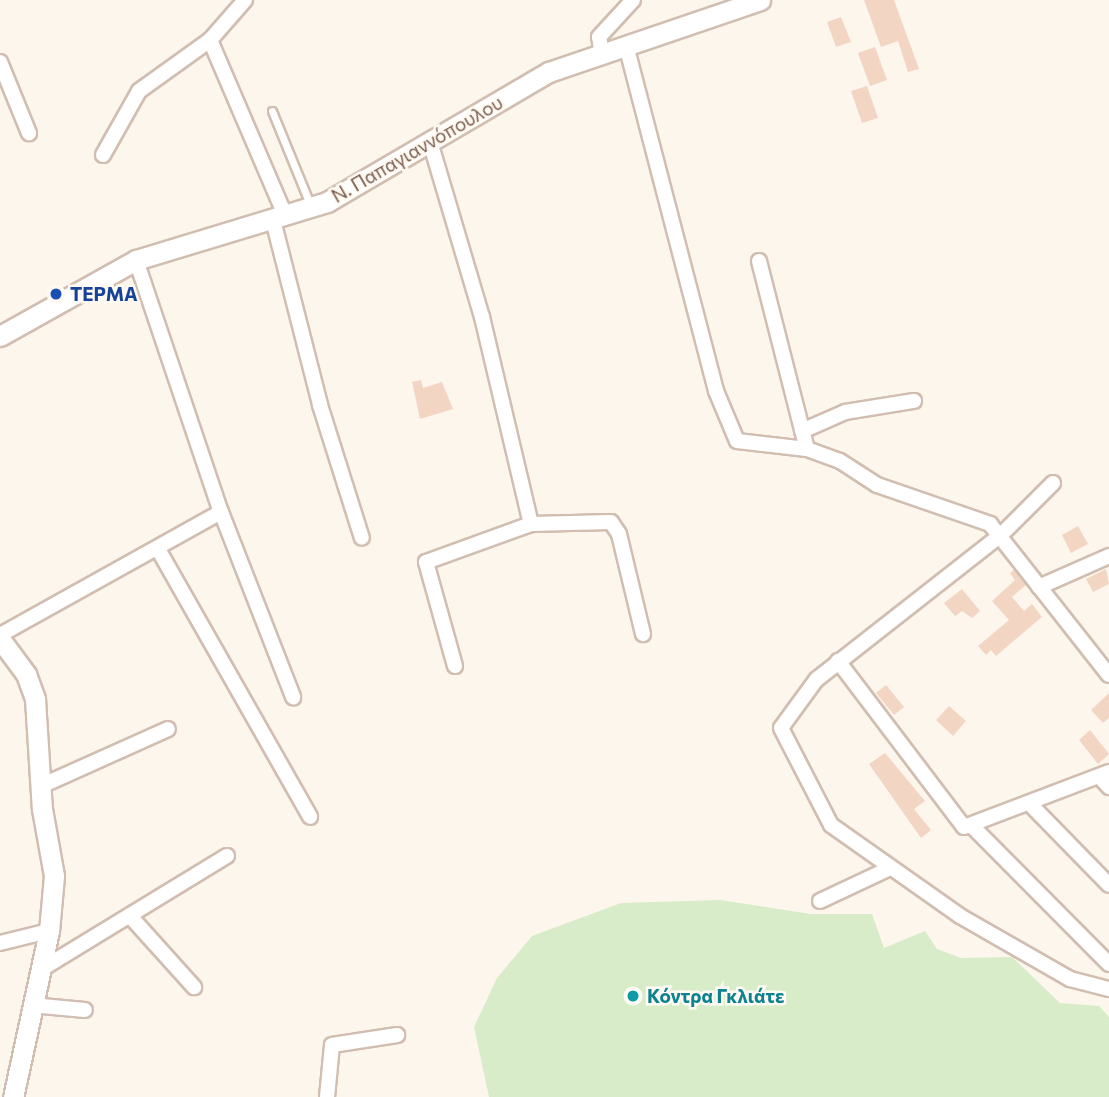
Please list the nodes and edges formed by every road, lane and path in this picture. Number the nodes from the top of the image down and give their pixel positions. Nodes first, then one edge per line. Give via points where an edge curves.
1 (245, 0) edge
2 (633, 0) edge
3 (760, 0) edge
4 (210, 40) junction
5 (627, 49) junction
6 (602, 55) junction
7 (0, 62) edge
8 (272, 111) dead end
9 (29, 134) dead end
10 (431, 145) junction
11 (103, 155) dead end
12 (312, 208) junction
13 (280, 219) junction
14 (136, 260) junction
15 (759, 261) dead end
16 (0, 336) edge
17 (914, 401) dead end
18 (802, 431) junction
19 (807, 449) junction
20 (1052, 483) dead end
21 (220, 512) junction
22 (531, 524) junction
23 (1002, 534) junction
24 (362, 538) dead end
25 (158, 549) junction
26 (1109, 556) edge
27 (1039, 587) junction
28 (643, 635) dead end
29 (0, 637) edge
30 (838, 661) junction
31 (455, 666) dead end
32 (1109, 675) edge
33 (293, 697) dead end
34 (168, 729) dead end
35 (1106, 778) edge
36 (41, 786) junction
37 (1030, 804) junction
38 (310, 817) dead end
39 (973, 827) junction
40 (227, 856) dead end
41 (890, 869) junction
42 (1109, 886) edge
43 (820, 901) dead end
44 (130, 916) junction
45 (49, 932) junction
46 (0, 943) edge
47 (1109, 964) edge
48 (40, 970) junction
49 (194, 987) dead end
50 (1109, 989) edge
51 (31, 1005) junction
52 (85, 1010) dead end
53 (397, 1035) dead end
54 (13, 1097) edge
55 (327, 1097) edge

1 - 4 street
2 - 6 street via 599,37
3 - 5 street, Ν. Παπαγιαννόπουλου
4 - 11 street via 139,92
4 - 13 street
5 - 6 street, Ν. Παπαγιαννόπουλου
5 - 19 street via 729,429 737,442
6 - 10 street, Ν. Παπαγιαννόπουλου via 549,72
7 - 9 street
8 - 12 lane
10 - 12 street, Ν. Παπαγιαννόπουλου
10 - 22 street via 482,317
12 - 13 street, Ν. Παπαγιαννόπουλου
13 - 14 street, Ν. Παπαγιαννόπουλου
13 - 24 street via 320,405
14 - 16 street, Ν. Παπαγιαννόπουλου
14 - 21 street
15 - 18 street
17 - 18 street via 845,412
18 - 19 street
19 - 23 street via 840,461 877,485 990,524
20 - 23 street
21 - 25 street
21 - 33 street
22 - 28 street via 611,522 619,534
22 - 31 street via 426,562
23 - 27 street
23 - 30 street
25 - 29 street
25 - 38 street
26 - 27 street
27 - 32 street
29 - 36 street via 32,686
30 - 39 street via 953,819
30 - 41 street via 816,680 781,728 831,825
34 - 36 street
35 - 37 street
36 - 45 street via 54,876
37 - 39 street
37 - 42 street
39 - 47 street
40 - 44 street
41 - 43 street
41 - 50 street via 960,916 1070,979
44 - 48 street
44 - 49 street
45 - 46 street
45 - 48 street
48 - 51 street
51 - 52 street
51 - 54 street
53 - 55 street via 332,1045

